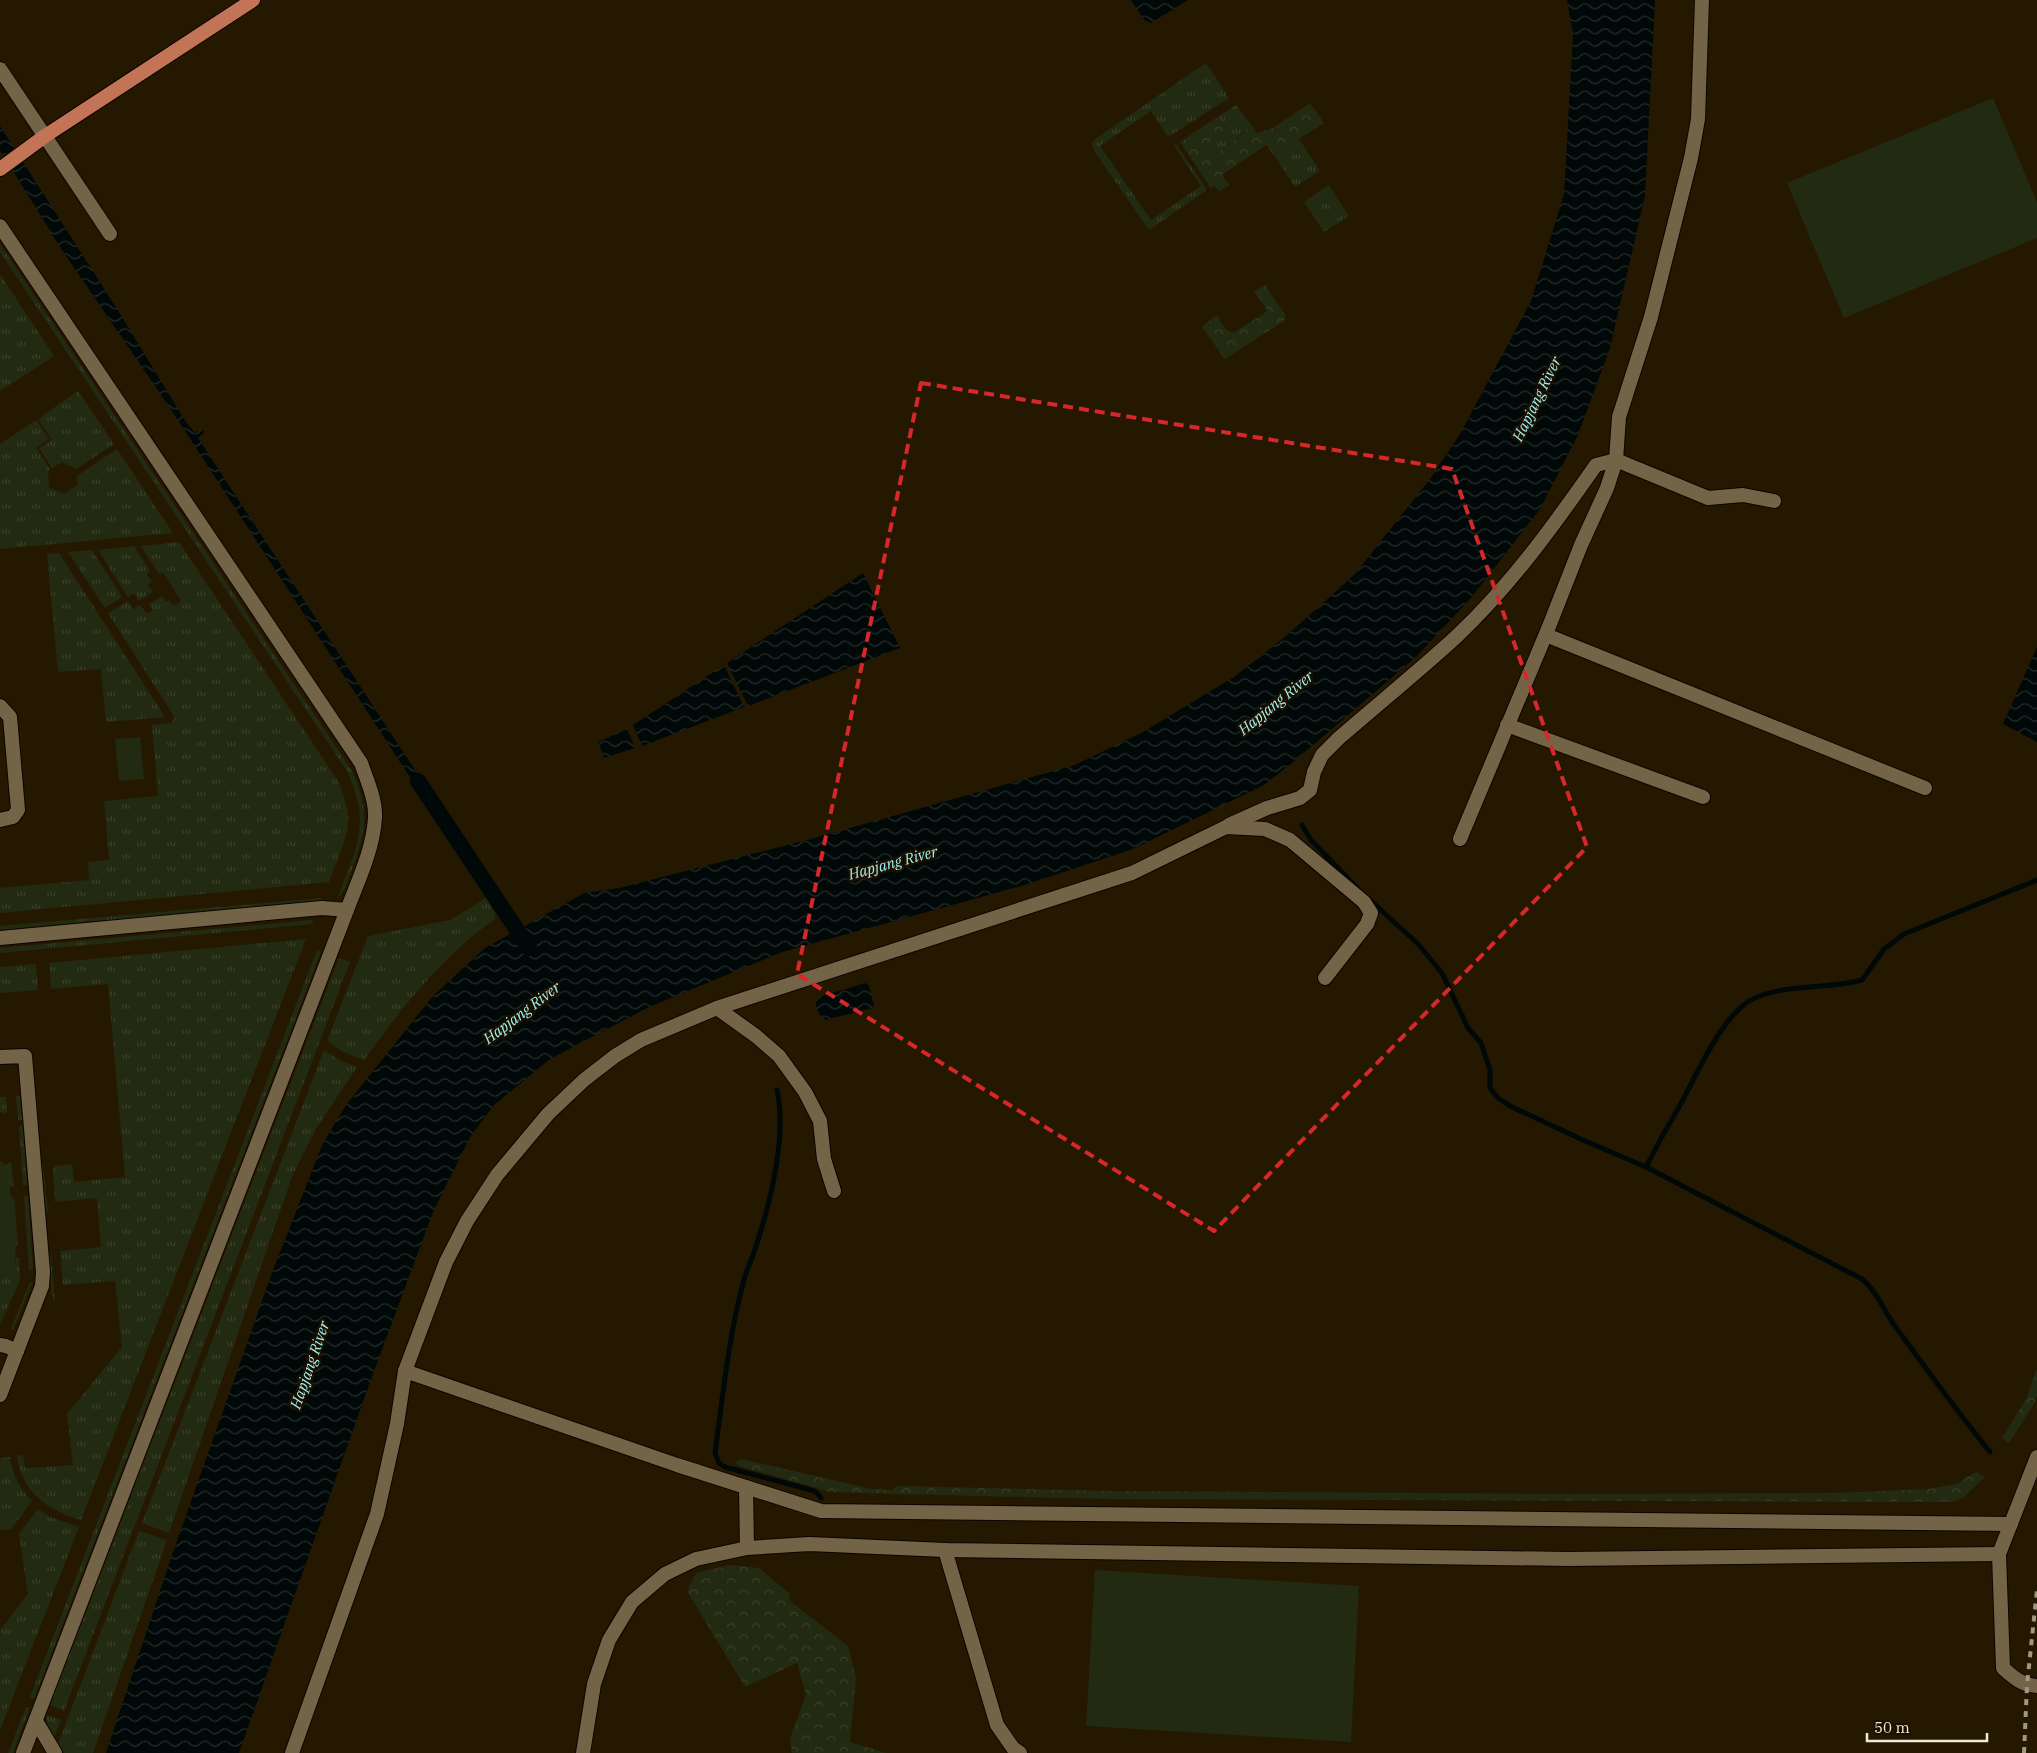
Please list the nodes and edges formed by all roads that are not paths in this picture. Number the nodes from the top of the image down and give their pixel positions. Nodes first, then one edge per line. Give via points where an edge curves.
1 (253, 0) edge
2 (1702, 0) edge
3 (0, 69) edge
4 (45, 136) junction
5 (3, 168) edge
6 (0, 226) edge
7 (110, 234) dead end
8 (1616, 460) junction
9 (1774, 501) dead end
10 (1546, 635) junction
11 (0, 706) edge
12 (1508, 725) junction
13 (1925, 788) dead end
14 (1703, 797) dead end
15 (0, 820) edge
16 (1226, 827) junction
17 (1460, 839) dead end
18 (347, 910) junction
19 (0, 938) edge
20 (1325, 978) dead end
21 (717, 1008) junction
22 (0, 1057) edge
23 (834, 1191) dead end
24 (0, 1345) edge
25 (16, 1351) junction
26 (405, 1371) junction
27 (0, 1395) edge
28 (2037, 1457) edge
29 (746, 1487) junction
30 (2011, 1524) junction
31 (747, 1548) junction
32 (945, 1550) junction
33 (1999, 1554) junction
34 (2037, 1686) edge
35 (36, 1721) junction
36 (23, 1753) edge
37 (55, 1753) edge
38 (292, 1753) edge
39 (583, 1753) edge
40 (1020, 1753) edge

1 - 4 main road
2 - 8 street via 1698,119 1691,158 1651,318 1619,417
3 - 4 street
4 - 5 main road
4 - 7 street
6 - 18 street via 361,763 371,789 375,817 371,844
8 - 9 street via 1708,498 1743,495
8 - 10 street via 1608,488 1581,545
8 - 16 street via 1596,465 1548,535 1458,635 1322,755 1310,790 1300,798 1267,808
10 - 12 street
10 - 13 street
11 - 15 street via 10,717 18,810 13,817
12 - 14 street
12 - 17 street
16 - 20 street via 1265,829 1290,840 1364,902 1371,914 1367,924
16 - 21 street via 1132,873
18 - 19 street via 322,908
18 - 35 street
21 - 23 street via 779,1056 805,1092 820,1121 824,1159
21 - 26 street via 641,1040 615,1056 548,1114 497,1175 467,1221 446,1262
22 - 25 street via 24,1056 43,1272 42,1286
24 - 25 street
25 - 27 street
26 - 29 street
26 - 38 street via 377,1514
28 - 30 street
29 - 30 street via 821,1511
29 - 31 street
30 - 33 street
31 - 32 street via 809,1544
31 - 39 street via 696,1559 664,1574 632,1602 609,1640 594,1684
32 - 33 street via 1568,1559
32 - 40 street via 997,1725
33 - 34 street via 2003,1668 2015,1679
35 - 36 street
35 - 37 street

